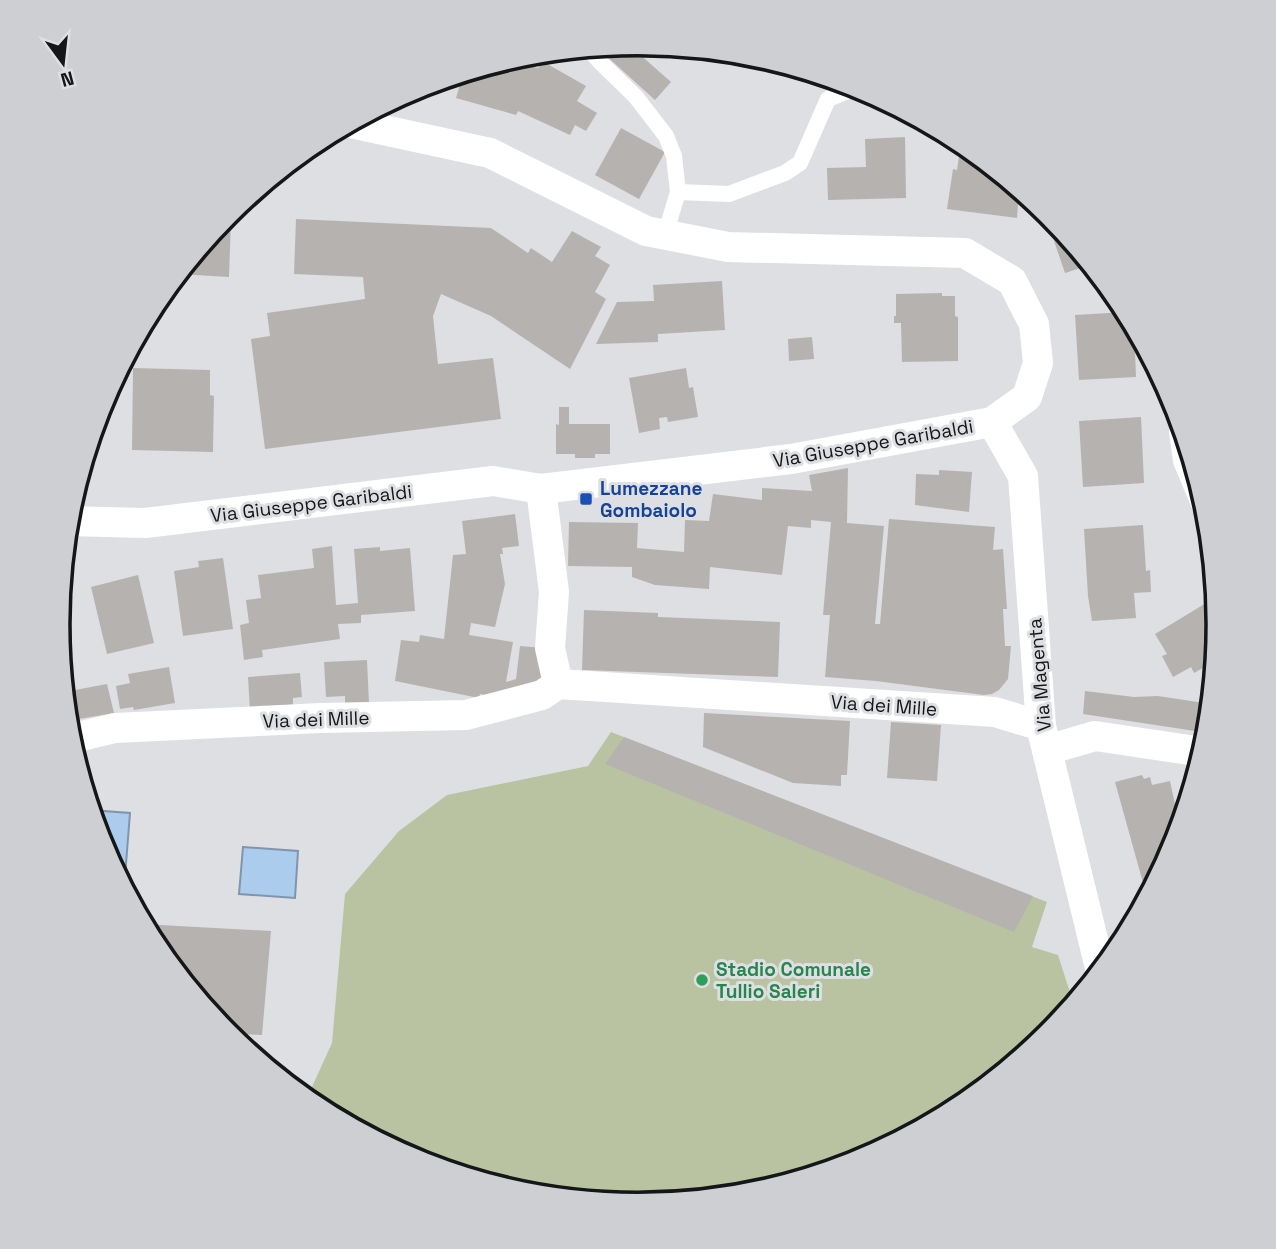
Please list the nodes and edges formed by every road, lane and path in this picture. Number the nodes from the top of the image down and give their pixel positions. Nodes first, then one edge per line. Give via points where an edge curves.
1 (596, 58) edge
2 (841, 94) edge
3 (367, 125) edge
4 (678, 192) junction
5 (665, 235) junction
6 (992, 422) junction
7 (541, 489) junction
8 (79, 521) edge
9 (558, 684) junction
10 (80, 736) edge
11 (1044, 738) junction
12 (1192, 750) edge
13 (1098, 959) edge

1 - 4 lane via 636,97 666,136 674,156
2 - 4 lane via 828,99 800,163 785,173 729,194
3 - 5 street, Via Giuseppe Garibaldi via 490,153 646,231
4 - 5 lane
5 - 6 street, Via Giuseppe Garibaldi via 728,247 965,253 1012,281 1034,324 1038,363 1027,397
6 - 7 street, Via Giuseppe Garibaldi via 791,459
6 - 11 street, Via Magenta via 1023,476
7 - 8 street, Via Giuseppe Garibaldi via 493,481 145,523
7 - 9 street via 554,592 550,648
9 - 10 street, Via dei Mille via 542,695 466,715 115,728
9 - 11 street, Via dei Mille via 995,712
11 - 12 street via 1095,736
11 - 13 street, Via Magenta

